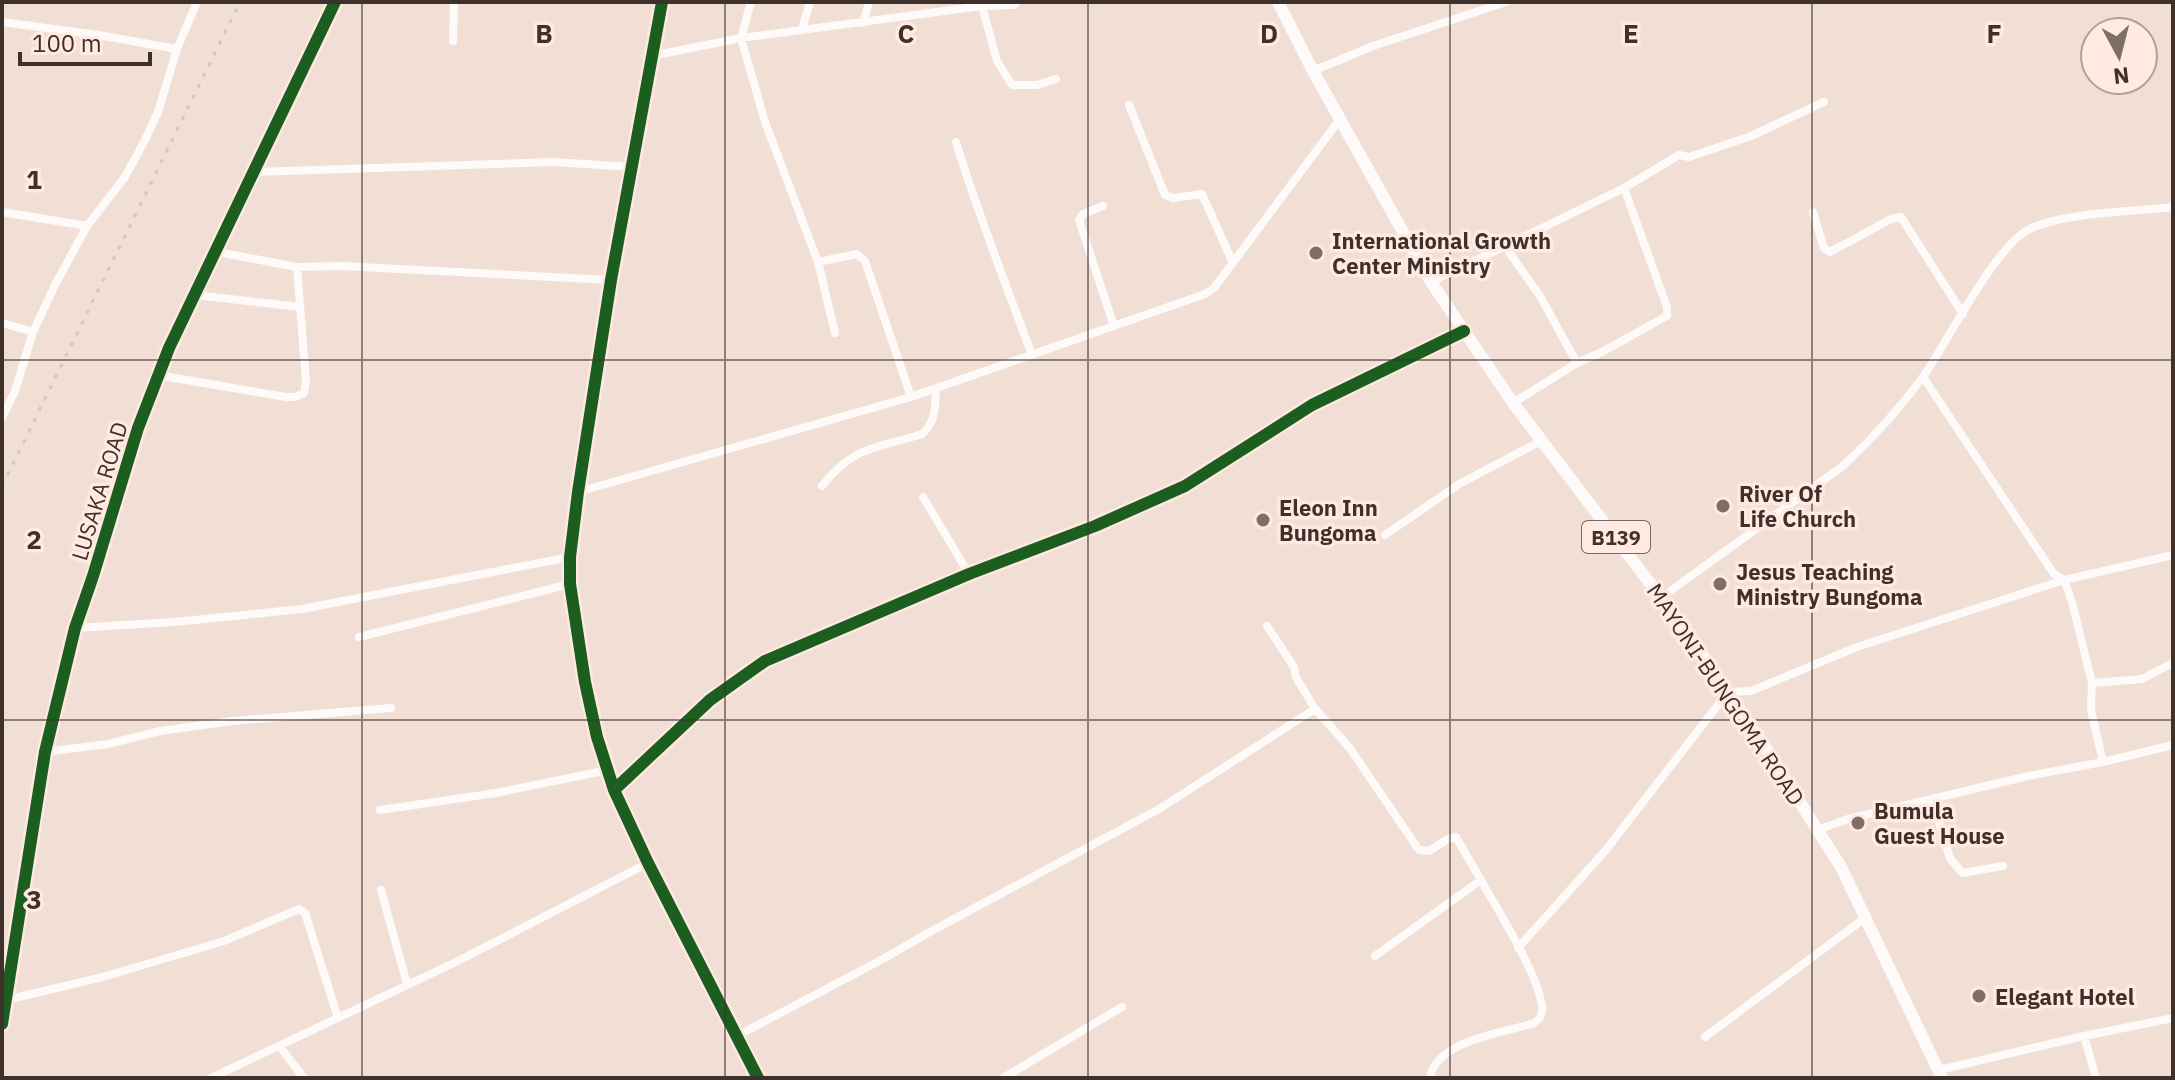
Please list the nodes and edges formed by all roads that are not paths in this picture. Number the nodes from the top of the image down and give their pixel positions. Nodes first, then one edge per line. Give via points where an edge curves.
1 (197, 2) edge
2 (335, 2) edge
3 (454, 2) edge
4 (662, 2) edge
5 (751, 2) edge
6 (810, 2) edge
7 (869, 2) edge
8 (1017, 2) edge
9 (1278, 2) edge
10 (1506, 2) edge
11 (982, 6) junction
12 (2, 22) edge
13 (863, 23) junction
14 (802, 29) junction
15 (741, 38) junction
16 (453, 41) dead end
17 (177, 49) junction
18 (651, 56) junction
19 (1313, 71) junction
20 (1056, 79) dead end
21 (1824, 102) dead end
22 (1129, 105) dead end
23 (1340, 119) junction
24 (956, 142) dead end
25 (632, 167) junction
26 (254, 172) junction
27 (1624, 188) junction
28 (1103, 206) dead end
29 (2173, 207) edge
30 (2, 212) edge
31 (1813, 212) dead end
32 (87, 226) junction
33 (1504, 245) junction
34 (217, 252) junction
35 (818, 262) junction
36 (1233, 263) junction
37 (297, 267) junction
38 (611, 280) junction
39 (1431, 282) junction
40 (195, 295) junction
41 (300, 307) junction
42 (1963, 314) junction
43 (2, 323) edge
44 (1114, 326) junction
45 (1464, 331) junction
46 (33, 332) junction
47 (835, 333) dead end
48 (1032, 355) junction
49 (1577, 363) junction
50 (157, 375) junction
51 (1923, 377) junction
52 (936, 389) junction
53 (911, 397) junction
54 (1513, 403) junction
55 (5, 405) edge
56 (2, 418) edge
57 (1541, 441) junction
58 (822, 486) dead end
59 (578, 492) junction
60 (923, 497) dead end
61 (1385, 535) dead end
62 (2173, 555) edge
63 (570, 557) junction
64 (969, 574) junction
65 (2064, 580) junction
66 (570, 584) junction
67 (1662, 597) junction
68 (1267, 626) dead end
69 (75, 628) junction
70 (359, 637) dead end
71 (2173, 663) edge
72 (2092, 683) junction
73 (1728, 692) junction
74 (391, 708) dead end
75 (1315, 709) junction
76 (2173, 745) edge
77 (45, 752) junction
78 (2103, 762) junction
79 (608, 770) junction
80 (614, 790) junction
81 (1932, 800) junction
82 (380, 810) dead end
83 (1817, 830) junction
84 (648, 863) junction
85 (2003, 866) dead end
86 (1481, 880) junction
87 (381, 890) dead end
88 (1865, 918) junction
89 (1518, 948) junction
90 (1375, 956) dead end
91 (407, 984) junction
92 (6, 1000) junction
93 (1122, 1007) dead end
94 (338, 1018) junction
95 (2173, 1018) edge
96 (2, 1024) edge
97 (737, 1036) junction
98 (2084, 1036) junction
99 (1705, 1037) dead end
100 (280, 1047) junction
101 (1940, 1074) edge
102 (211, 1078) edge
103 (304, 1078) edge
104 (758, 1078) edge
105 (1003, 1078) edge
106 (1430, 1078) edge
107 (2096, 1078) edge

1 - 17 street
2 - 26 main road, LUSAKA ROAD
3 - 16 street
4 - 18 street
5 - 15 street
6 - 14 street
7 - 13 street
8 - 11 street
9 - 19 main road, MAYONI-BUNGOMA ROAD / B139
10 - 19 street
11 - 13 street
11 - 20 street via 997,61 1012,85
12 - 17 street
13 - 14 street
14 - 15 street
15 - 18 street
15 - 35 street via 765,122
17 - 32 street via 145,140 125,177
18 - 25 street
19 - 23 main road, MAYONI-BUNGOMA ROAD / B139
21 - 27 street via 1751,136 1689,157 1679,155
22 - 36 street via 1165,195 1202,194
23 - 36 street
23 - 39 main road, MAYONI-BUNGOMA ROAD / B139
24 - 48 street
25 - 26 street via 553,162
25 - 38 street
26 - 34 main road, LUSAKA ROAD
27 - 33 street
27 - 49 street via 1668,312
28 - 44 street via 1079,220
29 - 42 street via 2066,217 2025,231 1999,258
30 - 32 street
31 - 42 street via 1830,252 1901,217
32 - 46 street
33 - 39 street
33 - 49 street
34 - 37 street
34 - 40 main road, LUSAKA ROAD
35 - 47 street
35 - 53 street via 857,254 865,261
36 - 44 street via 1205,294
37 - 38 street
37 - 41 street
38 - 59 street
39 - 45 main road, MAYONI-BUNGOMA ROAD / B139
40 - 41 street
40 - 50 main road, LUSAKA ROAD
41 - 50 street via 304,393 286,397
42 - 51 street
43 - 46 street
44 - 48 street
45 - 54 main road, MAYONI-BUNGOMA ROAD / B139
45 - 64 street via 1312,405 1185,486
46 - 55 street
48 - 52 street
49 - 54 street
50 - 69 main road, LUSAKA ROAD
51 - 65 street via 2054,574
51 - 67 street via 1843,466
52 - 53 street
52 - 58 street via 928,429 858,453 837,466
53 - 59 street
54 - 57 main road, MAYONI-BUNGOMA ROAD / B139
55 - 56 street
57 - 61 street via 1459,484
57 - 67 main road, MAYONI-BUNGOMA ROAD / B139
59 - 63 street
60 - 64 street
62 - 65 street
63 - 66 street
63 - 69 street via 302,609
64 - 80 street via 765,661 710,700
65 - 72 street
65 - 73 street via 1857,647 1751,691
66 - 70 street
66 - 79 street via 585,682
67 - 73 main road, MAYONI-BUNGOMA ROAD / B139
68 - 75 street
69 - 77 main road, LUSAKA ROAD
71 - 72 street via 2142,679
72 - 78 street via 2091,710
73 - 83 main road, MAYONI-BUNGOMA ROAD / B139
73 - 89 street via 1605,851
74 - 77 street via 232,721
75 - 86 street via 1349,747 1419,850 1429,851 1456,837
75 - 97 street via 1159,809
76 - 78 street
77 - 92 main road, LUSAKA ROAD
78 - 81 street
79 - 80 street
79 - 82 street
80 - 84 street
81 - 83 street
81 - 85 street via 1950,858 1962,873
83 - 88 main road, MAYONI-BUNGOMA ROAD / B139
84 - 91 street
84 - 97 street
86 - 89 street
86 - 90 street
87 - 91 street
88 - 99 street
88 - 101 main road, MAYONI-BUNGOMA ROAD / B139
89 - 106 street via 1542,1006 1539,1020 1455,1047 1434,1065
91 - 94 street
92 - 94 street via 224,941 299,909 305,913
92 - 96 main road, LUSAKA ROAD
93 - 105 street
94 - 100 street
95 - 98 street
97 - 104 street
98 - 101 street
98 - 107 street
100 - 102 street
100 - 103 street

